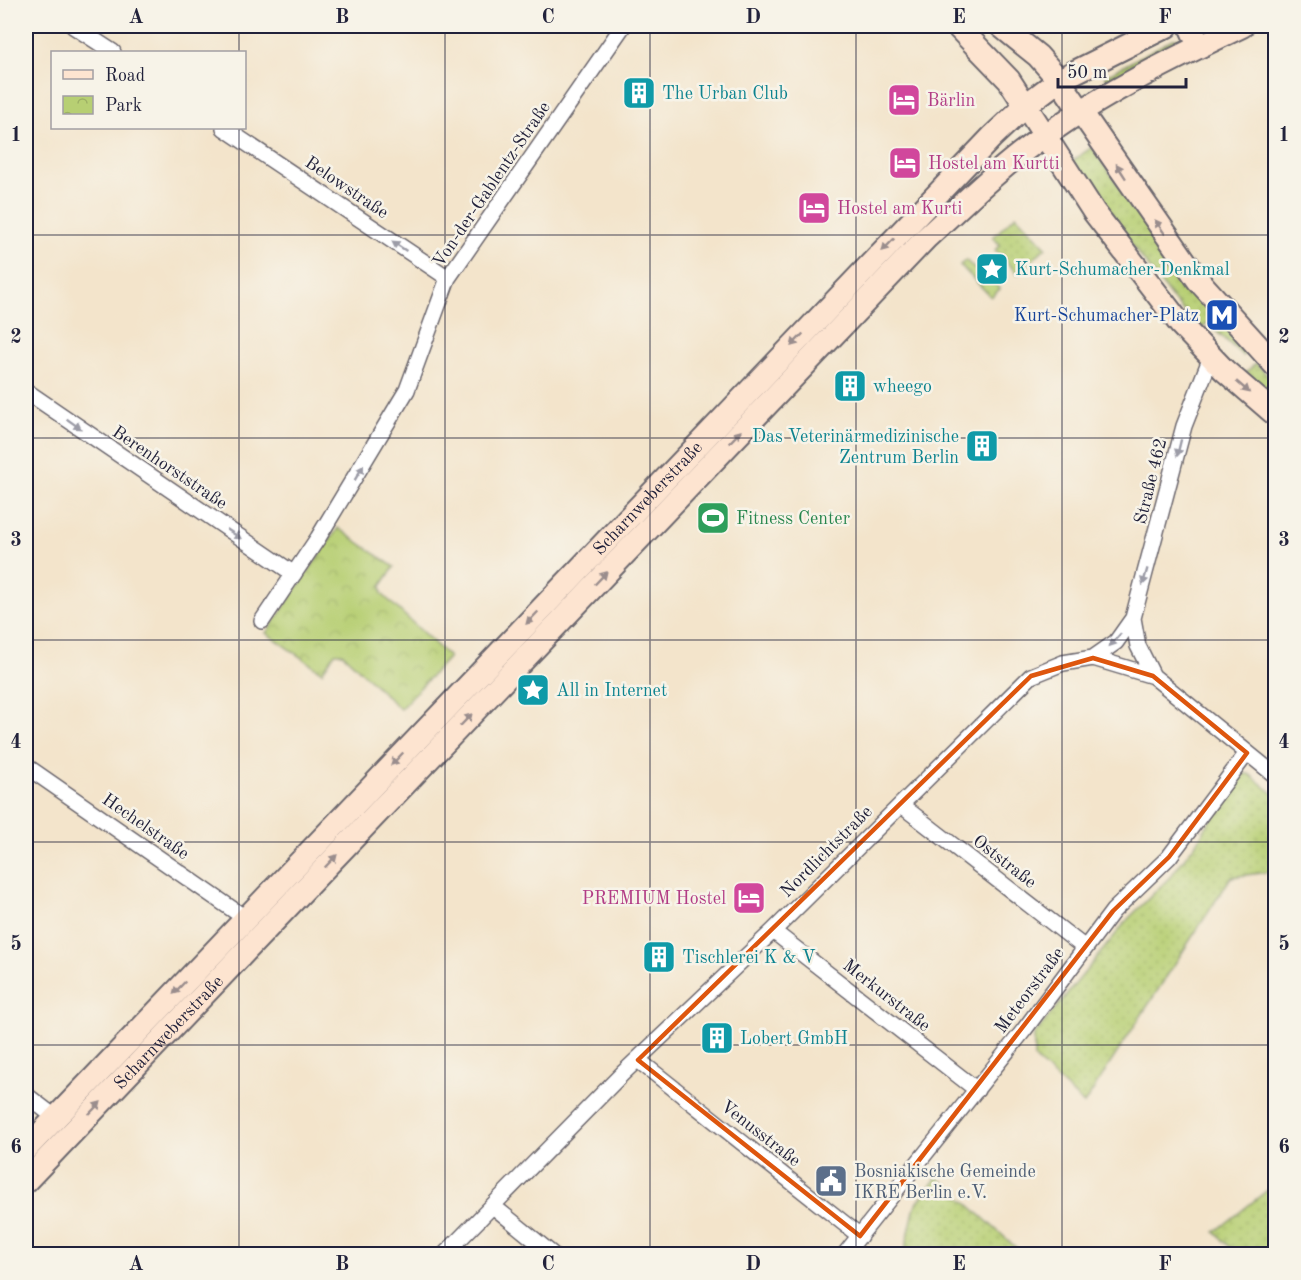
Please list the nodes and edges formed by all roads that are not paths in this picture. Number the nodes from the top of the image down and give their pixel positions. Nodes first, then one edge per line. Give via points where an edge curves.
1 (73, 26) edge
2 (623, 26) edge
3 (1167, 26) edge
4 (1242, 26) edge
5 (1006, 29) edge
6 (963, 32) edge
7 (1194, 36) edge
8 (111, 51) edge
9 (988, 57) junction
10 (1059, 80) junction
11 (1027, 104) junction
12 (1080, 110) junction
13 (225, 129) edge
14 (1044, 135) junction
15 (448, 278) junction
16 (1211, 357) junction
17 (1275, 366) edge
18 (26, 391) edge
19 (1275, 416) edge
20 (291, 578) junction
21 (1133, 618) junction
22 (262, 621) dead end
23 (1093, 658) junction
24 (1153, 676) junction
25 (1247, 753) junction
26 (26, 766) edge
27 (1275, 776) edge
28 (901, 805) junction
29 (351, 807) junction
30 (368, 822) junction
31 (245, 918) junction
32 (773, 931) junction
33 (263, 932) junction
34 (1085, 948) junction
35 (638, 1060) junction
36 (977, 1090) junction
37 (26, 1095) edge
38 (64, 1125) junction
39 (26, 1149) edge
40 (26, 1181) edge
41 (493, 1206) junction
42 (860, 1236) junction
43 (445, 1254) edge
44 (552, 1254) edge
45 (845, 1254) edge

1 - 8 street
2 - 15 street, Von-der-Gablentz-Straße
3 - 10 main road
4 - 7 main road
5 - 9 main road
5 - 10 main road
6 - 9 main road
7 - 12 main road
9 - 11 main road
10 - 11 main road
10 - 12 main road
11 - 14 main road
11 -> 29 main road, Scharnweberstraße via 943,187
12 - 14 main road
17 -> 12 main road via 1198,280
15 -> 13 street, Belowstraße
14 - 16 main road via 1094,212 1181,325
30 -> 14 main road, Scharnweberstraße via 926,238
20 -> 15 street, Von-der-Gablentz-Straße via 407,390
16 -> 19 main road
16 -> 21 street, Straße 462 via 1184,426
18 -> 20 street, Berenhorststraße
20 - 22 street, Von-der-Gablentz-Straße
21 -> 23 street, Straße 462 via 1116,642
21 - 24 street, Straße 462 via 1138,646
23 - 24 street, Nordlichtstraße
23 - 28 street, Nordlichtstraße via 1063,663 1031,676
24 - 25 street, Nordlichtstraße
25 - 27 street, Nordlichtstraße
25 - 34 street, Meteorstraße via 1169,857 1113,911
26 - 31 street, Hechelstraße
28 - 32 street, Nordlichtstraße
28 - 34 street, Oststraße
29 - 30 main road
29 - 31 main road, Scharnweberstraße
33 -> 30 main road, Scharnweberstraße
31 - 33 main road
31 -> 38 main road, Scharnweberstraße
32 - 35 street, Nordlichtstraße
32 - 36 street, Merkurstraße
38 -> 33 main road, Scharnweberstraße
34 - 36 street, Meteorstraße
35 - 41 street, Nordlichtstraße
35 - 42 street, Venusstraße
36 - 42 street, Meteorstraße
37 - 38 street
38 - 39 main road, Scharnweberstraße
38 - 40 main road, Scharnweberstraße
41 - 43 street, Nordlichtstraße
41 - 44 street
42 - 45 street, Meteorstraße

